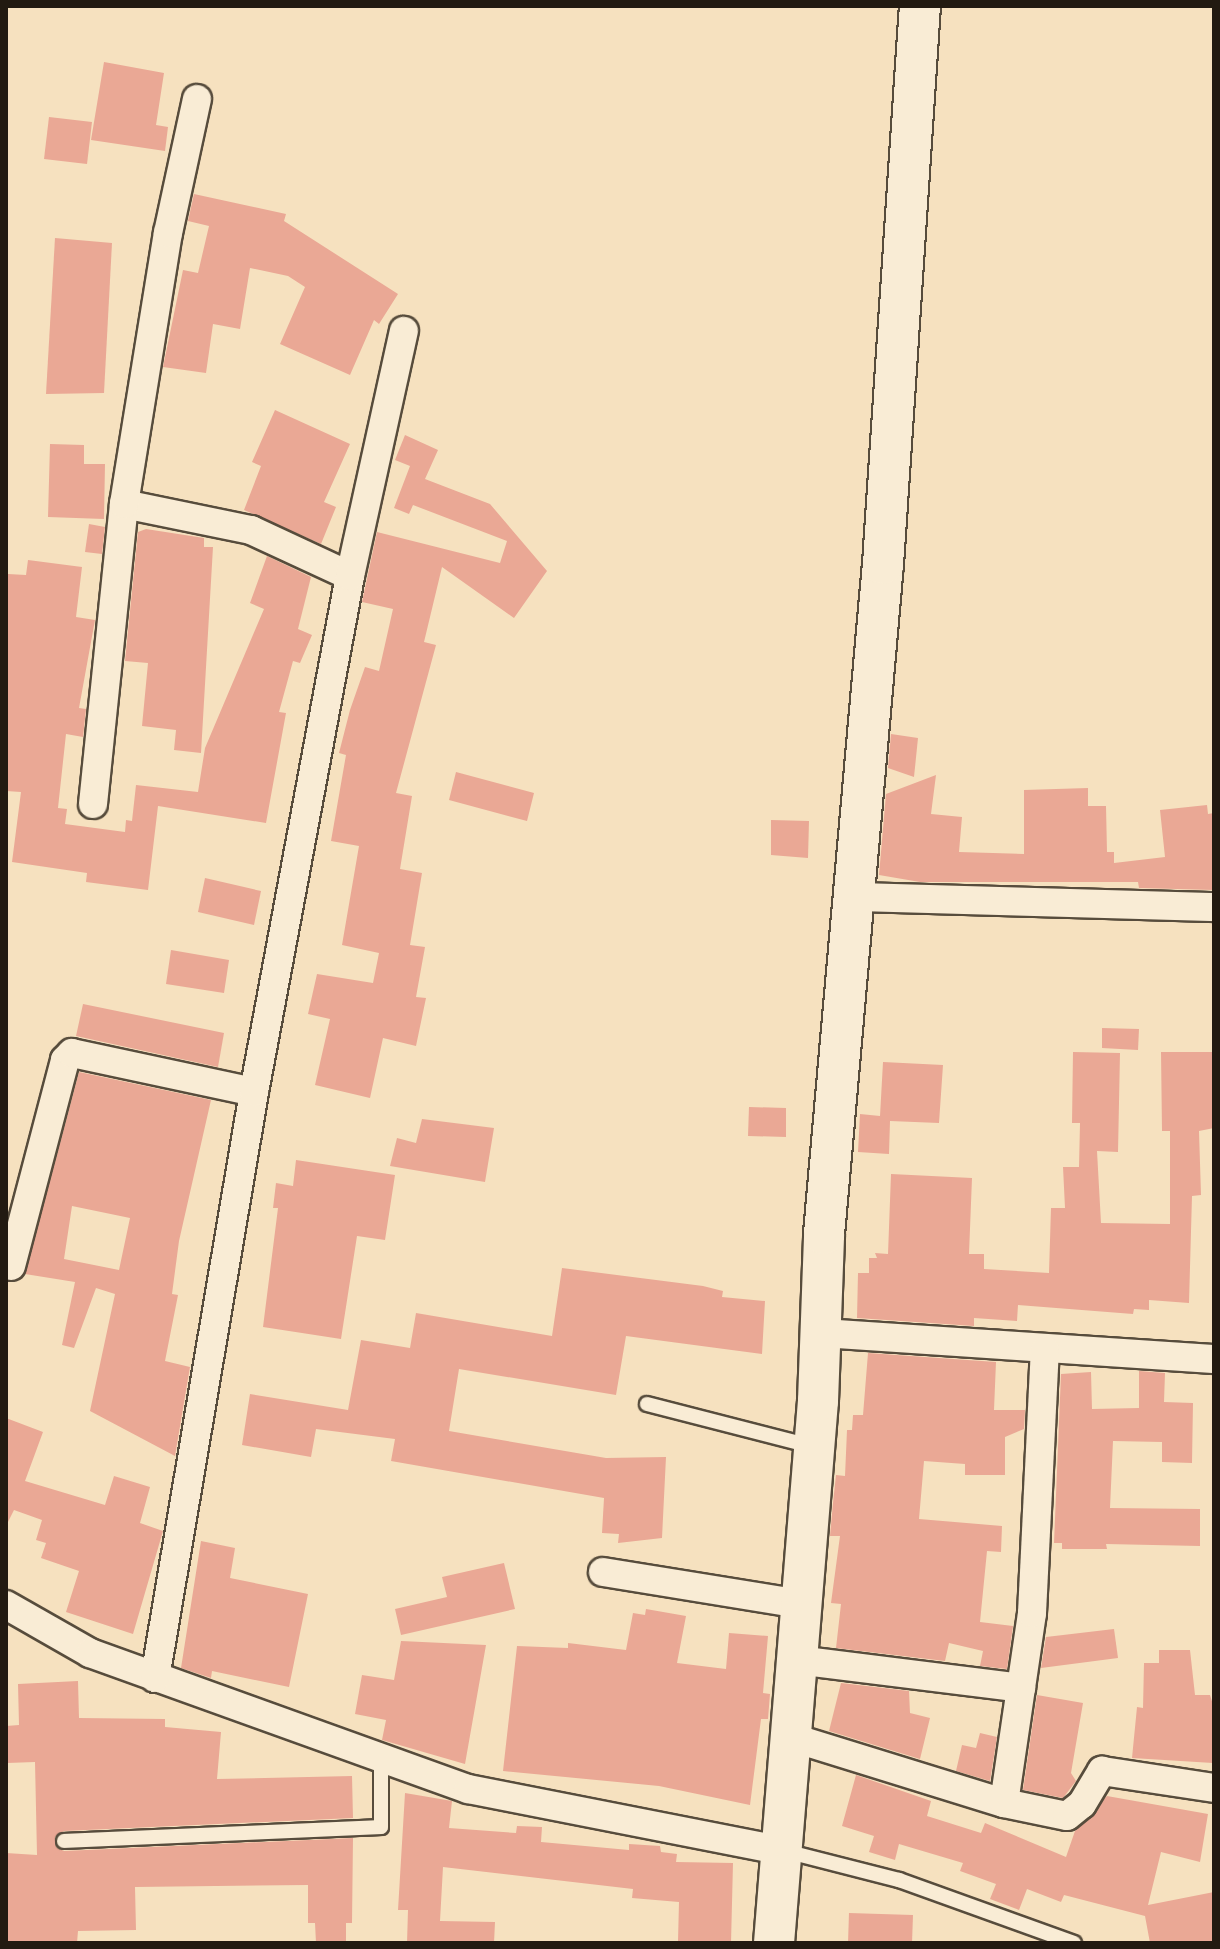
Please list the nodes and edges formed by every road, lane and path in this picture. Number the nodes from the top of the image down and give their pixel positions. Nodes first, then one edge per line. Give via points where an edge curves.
1 (920, 6) edge
2 (197, 99) dead end
3 (404, 331) dead end
4 (124, 504) junction
5 (350, 576) junction
6 (93, 804) dead end
7 (855, 897) junction
8 (1214, 907) edge
9 (254, 1092) junction
10 (11, 1266) dead end
11 (821, 1333) junction
12 (1045, 1350) junction
13 (1214, 1359) edge
14 (647, 1404) dead end
15 (815, 1447) junction
16 (603, 1572) dead end
17 (801, 1604) junction
18 (6, 1605) edge
19 (797, 1660) junction
20 (155, 1678) junction
21 (1021, 1688) junction
22 (787, 1736) junction
23 (381, 1761) junction
24 (1214, 1788) edge
25 (1004, 1803) junction
26 (64, 1841) dead end
27 (779, 1850) junction
28 (774, 1943) edge
29 (1074, 1943) edge

1 - 7 street
2 - 4 street via 168,233
3 - 5 street
4 - 5 street via 251,530
4 - 6 street
5 - 9 street
7 - 8 street
7 - 11 street
9 - 10 street via 72,1053 65,1060
9 - 20 street
11 - 12 street
11 - 15 street
12 - 13 street
12 - 21 street via 1032,1613
14 - 15 lane
15 - 17 street
16 - 17 street
17 - 19 street
18 - 20 street via 90,1653
19 - 21 street
19 - 22 street
20 - 23 street
21 - 25 street
22 - 25 street
22 - 27 street
23 - 26 lane via 381,1827
23 - 27 street via 483,1792
24 - 25 street via 1111,1770 1093,1778 1082,1804 1067,1816
27 - 28 street
27 - 29 lane via 899,1880

